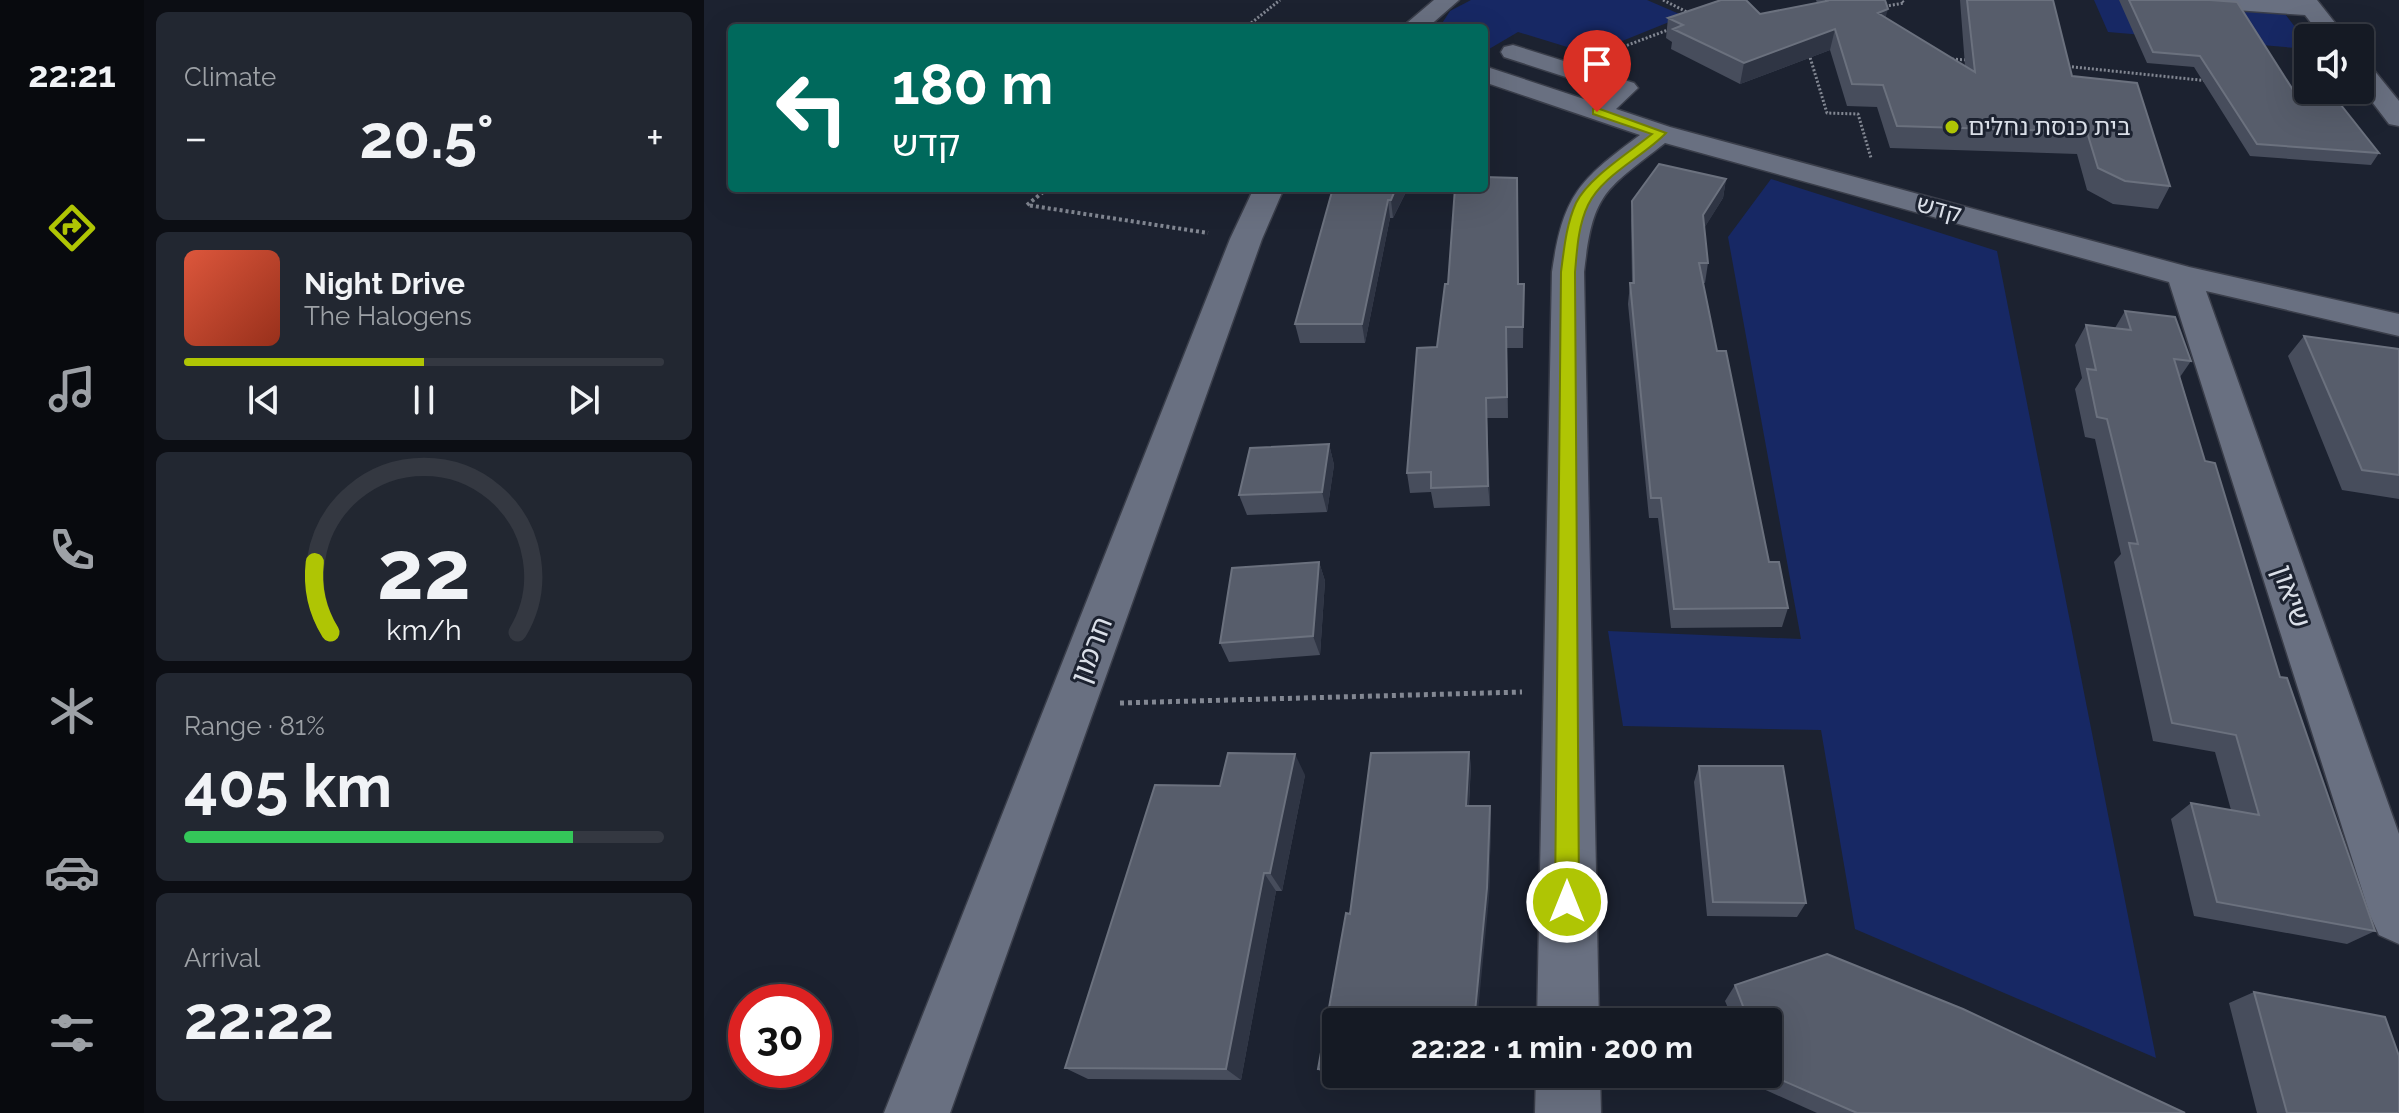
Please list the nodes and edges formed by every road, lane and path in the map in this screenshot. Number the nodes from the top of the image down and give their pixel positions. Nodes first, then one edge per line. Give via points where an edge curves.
1 (1280, 0) edge
2 (1448, 0) edge
3 (1663, 0) edge
4 (1901, 0) edge
5 (2193, 0) edge
6 (2308, 5) edge
7 (1879, 8) edge
8 (1699, 18) edge
9 (1250, 24) edge
10 (1418, 24) edge
11 (1684, 24) edge
12 (2324, 24) edge
13 (1513, 52) dead end
14 (1822, 53) edge
15 (1936, 58) edge
16 (1981, 60) edge
17 (2057, 66) edge
18 (1566, 69) junction
19 (1488, 75) edge
20 (2213, 82) edge
21 (2374, 86) edge
22 (2276, 88) edge
23 (2392, 109) edge
24 (1597, 112) junction
25 (1660, 133) junction
26 (1043, 192) edge
27 (1267, 192) edge
28 (1882, 194) junction
29 (1246, 239) junction
30 (2184, 276) junction
31 (2399, 325) edge
32 (1567, 691) junction
33 (1071, 705) junction
34 (2399, 915) edge
35 (1568, 1008) edge
36 (917, 1113) edge

1 - 9 path
2 - 10 street
3 - 8 path
4 - 7 path via 1904,3
5 - 6 street
6 - 12 street
11 - 18 path
13 - 18 street
14 - 28 path via 1808,52 1827,113 1858,114
15 - 16 path
17 - 20 path
18 - 24 street via 1625,88
19 - 24 street, קדש
21 - 23 street
22 - 23 path
24 - 25 street, קדש
25 - 28 street, קדש
25 - 32 street via 1602,180 1583,202 1573,232 1568,272
26 - 29 path via 1027,205
27 - 29 street, חרמון
28 - 30 street, קדש
29 - 33 street, חרמון
30 - 31 street, קדש
30 - 34 street, שיאון
32 - 33 path
32 - 35 street
33 - 36 street, חרמון

